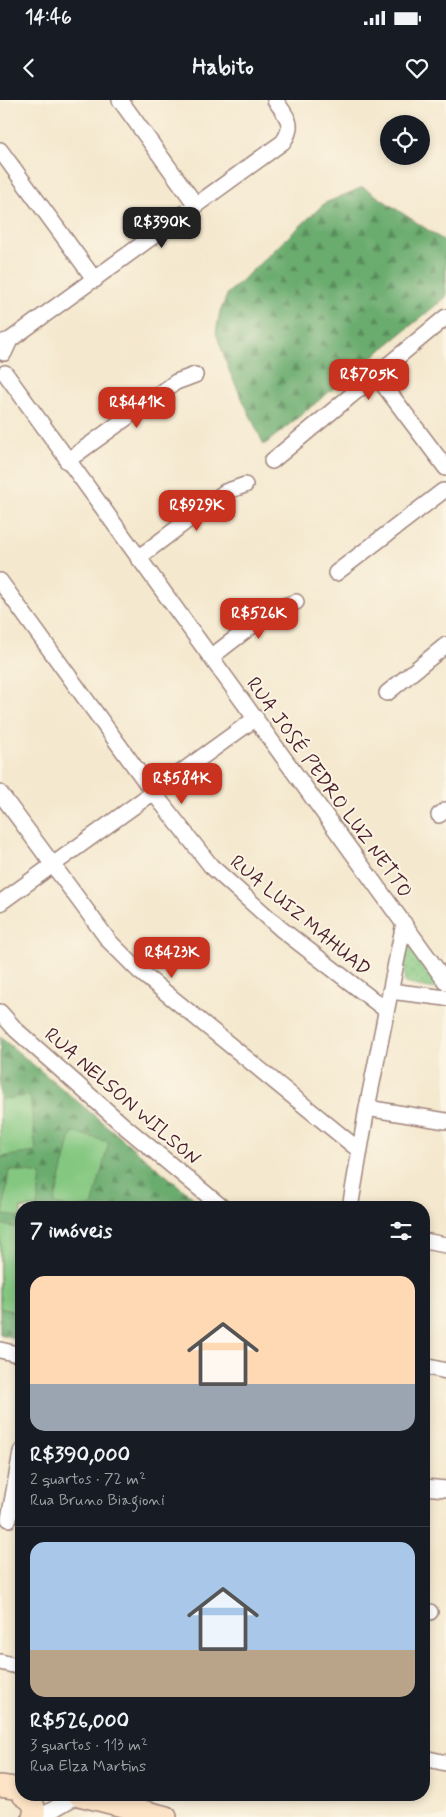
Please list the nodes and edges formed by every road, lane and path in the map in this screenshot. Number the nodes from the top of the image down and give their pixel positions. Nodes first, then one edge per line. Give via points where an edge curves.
1 (120, 100) edge
2 (275, 100) edge
3 (0, 150) edge
4 (196, 205) junction
5 (95, 280) junction
6 (446, 317) edge
7 (3, 356) edge
8 (196, 375) dead end
9 (376, 375) junction
10 (67, 461) junction
11 (272, 461) dead end
12 (446, 468) edge
13 (446, 472) edge
14 (245, 485) dead end
15 (445, 491) edge
16 (138, 558) junction
17 (336, 573) dead end
18 (0, 581) edge
19 (296, 602) dead end
20 (446, 645) edge
21 (211, 658) junction
22 (387, 693) dead end
23 (256, 718) junction
24 (153, 792) junction
25 (0, 793) edge
26 (52, 865) junction
27 (0, 903) edge
28 (404, 923) junction
29 (446, 982) edge
30 (390, 991) junction
31 (446, 998) edge
32 (386, 1010) junction
33 (0, 1012) edge
34 (367, 1108) junction
35 (446, 1120) edge
36 (360, 1151) junction
37 (214, 1201) edge
38 (351, 1201) edge
39 (430, 1242) edge
40 (446, 1244) edge
41 (0, 1350) edge
42 (15, 1354) edge
43 (430, 1367) edge
44 (446, 1370) edge
45 (430, 1488) edge
46 (15, 1489) edge
47 (446, 1489) edge
48 (10, 1519) edge
49 (0, 1662) edge
50 (15, 1666) edge
51 (430, 1759) edge
52 (446, 1763) edge
53 (30, 1801) edge
54 (68, 1801) edge
55 (103, 1801) edge
56 (33, 1817) edge
57 (40, 1817) edge
58 (166, 1817) edge

1 - 4 street
2 - 4 street via 290,123 289,133 283,142
3 - 5 street
4 - 5 street
5 - 7 street
6 - 9 street
7 - 10 street, RUA JOSÉ PEDRO LUZ NETTO
8 - 10 street via 176,382
9 - 11 street
9 - 12 street
10 - 16 street, RUA JOSÉ PEDRO LUZ NETTO
13 - 15 street via 442,481
14 - 16 street via 225,492
15 - 17 street
16 - 21 street, RUA JOSÉ PEDRO LUZ NETTO
18 - 24 street, RUA LUIZ MAHUAD
19 - 21 street via 274,609
20 - 22 street
21 - 23 street, RUA JOSÉ PEDRO LUZ NETTO
23 - 24 street
23 - 28 street, RUA JOSÉ PEDRO LUZ NETTO
24 - 26 street
24 - 32 street, RUA LUIZ MAHUAD via 211,866 281,930
25 - 26 street
26 - 27 street
26 - 36 street via 109,941 139,971
28 - 29 street, RUA JOSÉ PEDRO LUZ NETTO
28 - 30 street
30 - 31 street
30 - 32 street
32 - 34 street
33 - 37 street, RUA NELSON WILSON via 80,1087
34 - 35 street
34 - 36 street
36 - 38 street
39 - 40 street
41 - 42 street
43 - 44 street
45 - 47 street
46 - 48 street
49 - 50 street
51 - 52 street
53 - 56 main road via 34,1804
54 - 57 street
55 - 58 main road

